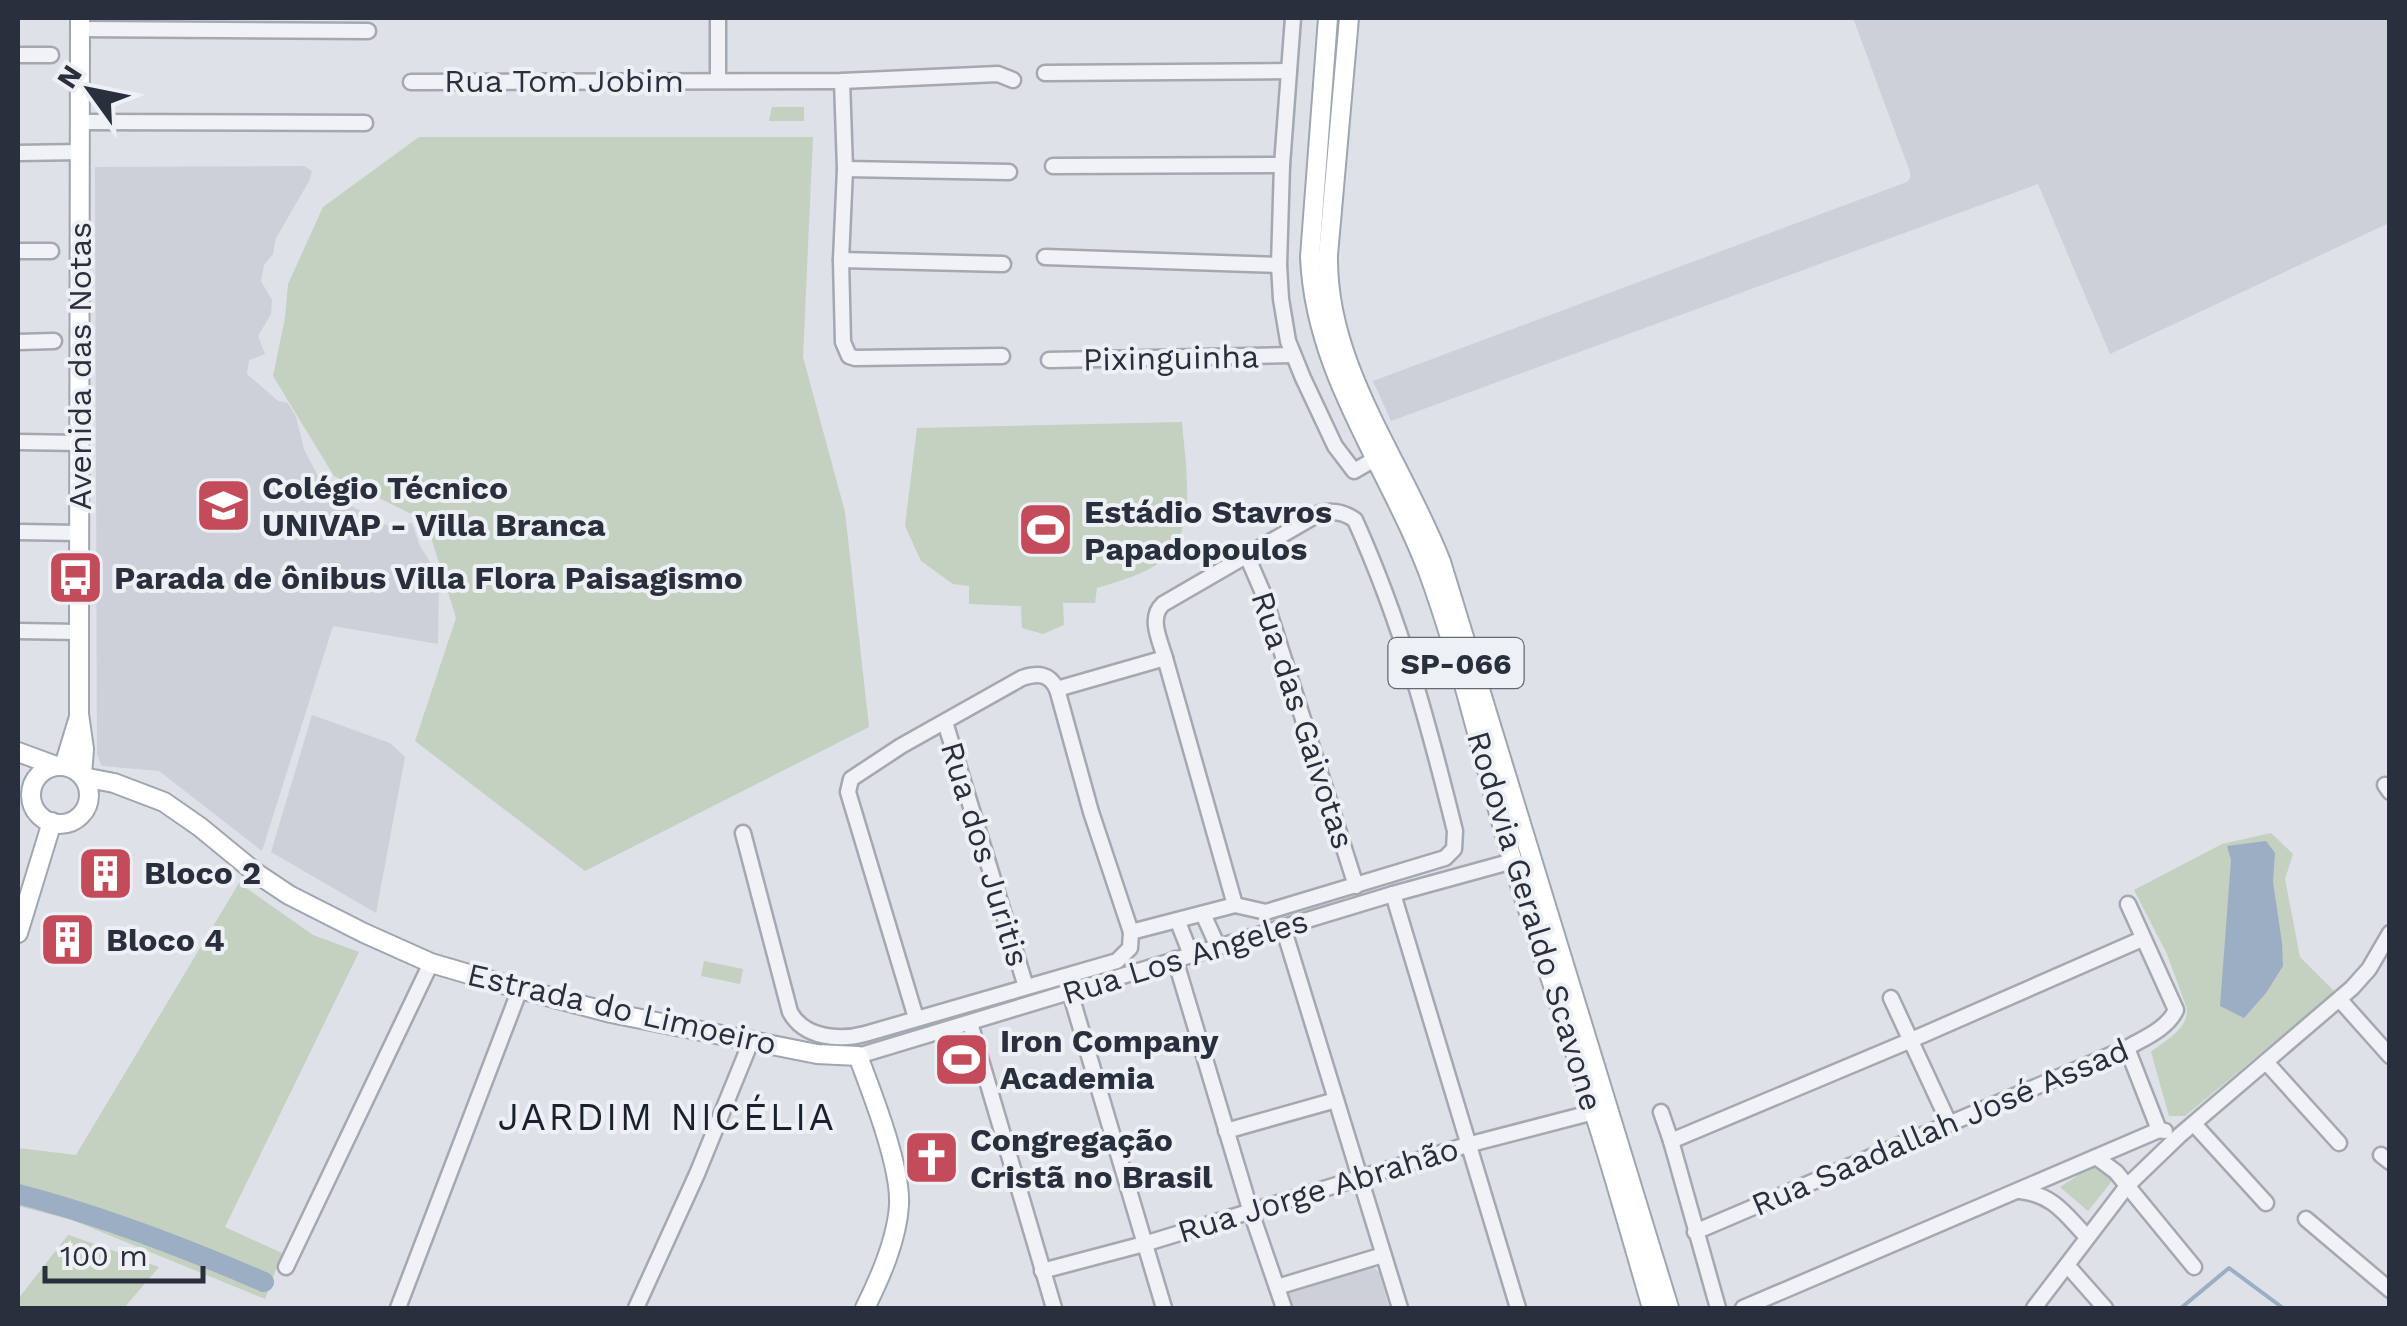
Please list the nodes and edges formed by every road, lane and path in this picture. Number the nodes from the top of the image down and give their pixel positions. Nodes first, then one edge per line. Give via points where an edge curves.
1 (718, 18) edge
2 (1293, 18) edge
3 (1328, 18) edge
4 (1349, 18) edge
5 (80, 24) edge
6 (368, 31) dead end
7 (18, 55) edge
8 (50, 55) dead end
9 (1289, 71) junction
10 (1046, 73) dead end
11 (718, 80) junction
12 (1012, 80) dead end
13 (842, 81) junction
14 (411, 82) dead end
15 (80, 122) junction
16 (364, 124) dead end
17 (80, 152) junction
18 (18, 153) edge
19 (1282, 165) junction
20 (1052, 166) dead end
21 (845, 170) junction
22 (1008, 172) dead end
23 (18, 251) edge
24 (51, 251) dead end
25 (1045, 256) dead end
26 (841, 260) junction
27 (1003, 264) dead end
28 (1278, 265) junction
29 (54, 341) dead end
30 (18, 342) edge
31 (1293, 355) junction
32 (1002, 356) dead end
33 (1049, 360) dead end
34 (18, 442) edge
35 (80, 443) junction
36 (1375, 460) junction
37 (18, 532) edge
38 (80, 533) junction
39 (1247, 556) junction
40 (18, 631) edge
41 (79, 632) junction
42 (1165, 658) junction
43 (1058, 690) junction
44 (79, 714) junction
45 (945, 722) junction
46 (18, 752) edge
47 (18, 760) edge
48 (60, 766) junction
49 (82, 776) junction
50 (32, 789) junction
51 (136, 791) junction
52 (89, 798) junction
53 (52, 822) junction
54 (743, 833) dead end
55 (1513, 861) junction
56 (1356, 886) junction
57 (1393, 894) junction
58 (2128, 904) dead end
59 (1236, 905) junction
60 (1203, 914) junction
61 (1178, 922) junction
62 (1283, 927) junction
63 (1132, 932) junction
64 (18, 933) edge
65 (2390, 933) edge
66 (2142, 939) junction
67 (1218, 948) junction
68 (1183, 957) junction
69 (431, 963) junction
70 (1026, 986) junction
71 (520, 989) junction
72 (1070, 992) junction
73 (1891, 998) dead end
74 (2340, 1000) junction
75 (916, 1018) junction
76 (970, 1023) junction
77 (752, 1040) junction
78 (1909, 1041) junction
79 (2127, 1048) junction
80 (858, 1056) junction
81 (2390, 1056) edge
82 (2266, 1062) junction
83 (1336, 1100) junction
84 (1594, 1112) junction
85 (1661, 1112) dead end
86 (1948, 1124) junction
87 (2194, 1124) junction
88 (2159, 1130) junction
89 (1226, 1131) junction
90 (2180, 1135) junction
91 (1671, 1141) junction
92 (2339, 1143) dead end
93 (1468, 1144) junction
94 (2096, 1157) junction
95 (1358, 1177) junction
96 (2127, 1186) junction
97 (2019, 1191) junction
98 (2266, 1203) dead end
99 (1250, 1209) junction
100 (2306, 1219) dead end
101 (1696, 1232) junction
102 (2087, 1237) junction
103 (1144, 1244) junction
104 (1383, 1255) junction
105 (2068, 1264) junction
106 (286, 1266) dead end
107 (2194, 1267) dead end
108 (1042, 1270) junction
109 (1277, 1287) junction
110 (2390, 1290) edge
111 (398, 1308) edge
112 (636, 1308) edge
113 (865, 1308) edge
114 (1054, 1308) edge
115 (1164, 1308) edge
116 (1284, 1308) edge
117 (1400, 1308) edge
118 (1518, 1308) edge
119 (1652, 1308) edge
120 (1668, 1308) edge
121 (1718, 1308) edge
122 (1743, 1308) edge
123 (2034, 1308) edge
124 (2105, 1308) edge

1 - 11 street
2 - 9 street
3 - 36 main road, Rodovia Geraldo Scavone / SP-066 via 1312,292 1343,394
4 - 120 main road, Rodovia Geraldo Scavone / SP-066 via 1328,255 1333,315 1354,377 1440,562
5 - 6 street
5 - 15 main road, Avenida das Notas
7 - 8 street
9 - 10 street
9 - 19 street
11 - 13 street, Rua Tom Jobim
11 - 14 street, Rua Tom Jobim
12 - 13 street, Rua Tom Jobim via 998,74
13 - 21 street
15 - 16 street
15 - 17 main road, Avenida das Notas
17 - 18 street
17 - 35 main road, Avenida das Notas
19 - 20 street
19 - 28 street
21 - 22 street
21 - 26 street
23 - 24 street
25 - 28 street
26 - 27 street
26 - 32 street via 843,342 855,358
28 - 31 street
29 - 30 street
31 - 33 street, Pixinguinha
31 - 36 street via 1347,463 1354,470
34 - 35 street
35 - 38 main road, Avenida das Notas
36 - 55 main road, Rodovia Geraldo Scavone / SP-066 via 1435,591
37 - 38 street
38 - 41 main road, Avenida das Notas
39 - 42 street via 1157,609
39 - 56 street, Rua das Gaivotas
39 - 56 street via 1320,513 1347,514 1394,614 1428,721 1454,849 1445,858
40 - 41 street
41 - 44 main road, Avenida das Notas
42 - 43 street
42 - 59 street
43 - 45 street via 1036,674
43 - 63 street
44 - 48 main road, Avenida das Notas
44 - 49 main road, Avenida das Notas
45 - 70 street, Rua dos Juritis
45 - 75 street via 857,773 848,792
46 - 48 main road
47 - 50 main road
48 - 49 main road
48 - 50 main road via 40,774
49 - 51 main road, Estrada do Limoeiro
49 - 52 main road, Avenida das Notas
50 - 53 main road via 36,810
51 - 52 main road
51 - 69 main road, Estrada do Limoeiro via 185,816 289,895
52 - 53 main road via 76,818
53 - 64 main road
54 - 75 street via 795,1021 806,1030 846,1038
55 - 57 street, Rua Los Angeles
55 - 84 main road, Rodovia Geraldo Scavone / SP-066
56 - 59 street via 1266,912
57 - 62 street, Rua Los Angeles
57 - 93 street
58 - 66 street
59 - 60 street
60 - 61 street
60 - 67 street
61 - 63 street
61 - 68 street
62 - 67 street, Rua Los Angeles
62 - 83 street
63 - 70 street via 1130,948 1117,961
65 - 74 street
66 - 78 street
66 - 79 street, Rua Saadallah José Assad via 2176,1010 2165,1025
67 - 68 street, Rua Los Angeles
68 - 72 street, Rua Los Angeles
68 - 89 street
69 - 71 main road, Estrada do Limoeiro
69 - 106 street
70 - 75 street
71 - 77 main road, Estrada do Limoeiro
71 - 111 street
72 - 76 street, Rua Los Angeles
72 - 103 street
73 - 78 street
74 - 81 street
74 - 82 street
76 - 80 street, Rua Los Angeles
76 - 108 street
77 - 80 main road, Estrada do Limoeiro
77 - 112 street
78 - 86 street
78 - 91 street
79 - 86 street, Rua Saadallah José Assad
79 - 88 street
80 - 113 main road via 899,1203
82 - 87 street
82 - 92 street
83 - 89 street
83 - 95 street
84 - 93 street, Rua Jorge Abrahão
84 - 119 main road, Rodovia Geraldo Scavone / SP-066
85 - 91 street
86 - 101 street, Rua Saadallah José Assad
87 - 90 street
87 - 98 street
88 - 90 street
88 - 94 street
89 - 99 street
90 - 96 street
91 - 101 street
93 - 95 street, Rua Jorge Abrahão
93 - 118 street
94 - 96 street
94 - 97 street
95 - 99 street, Rua Jorge Abrahão
95 - 104 street
96 - 102 street
96 - 107 street
97 - 102 street via 2054,1203
97 - 122 street
99 - 103 street, Rua Jorge Abrahão
99 - 109 street
100 - 110 street
101 - 121 street
102 - 105 street
103 - 108 street, Rua Jorge Abrahão
103 - 115 street
104 - 109 street
104 - 117 street
105 - 123 street
105 - 124 street
108 - 114 street
109 - 116 street

